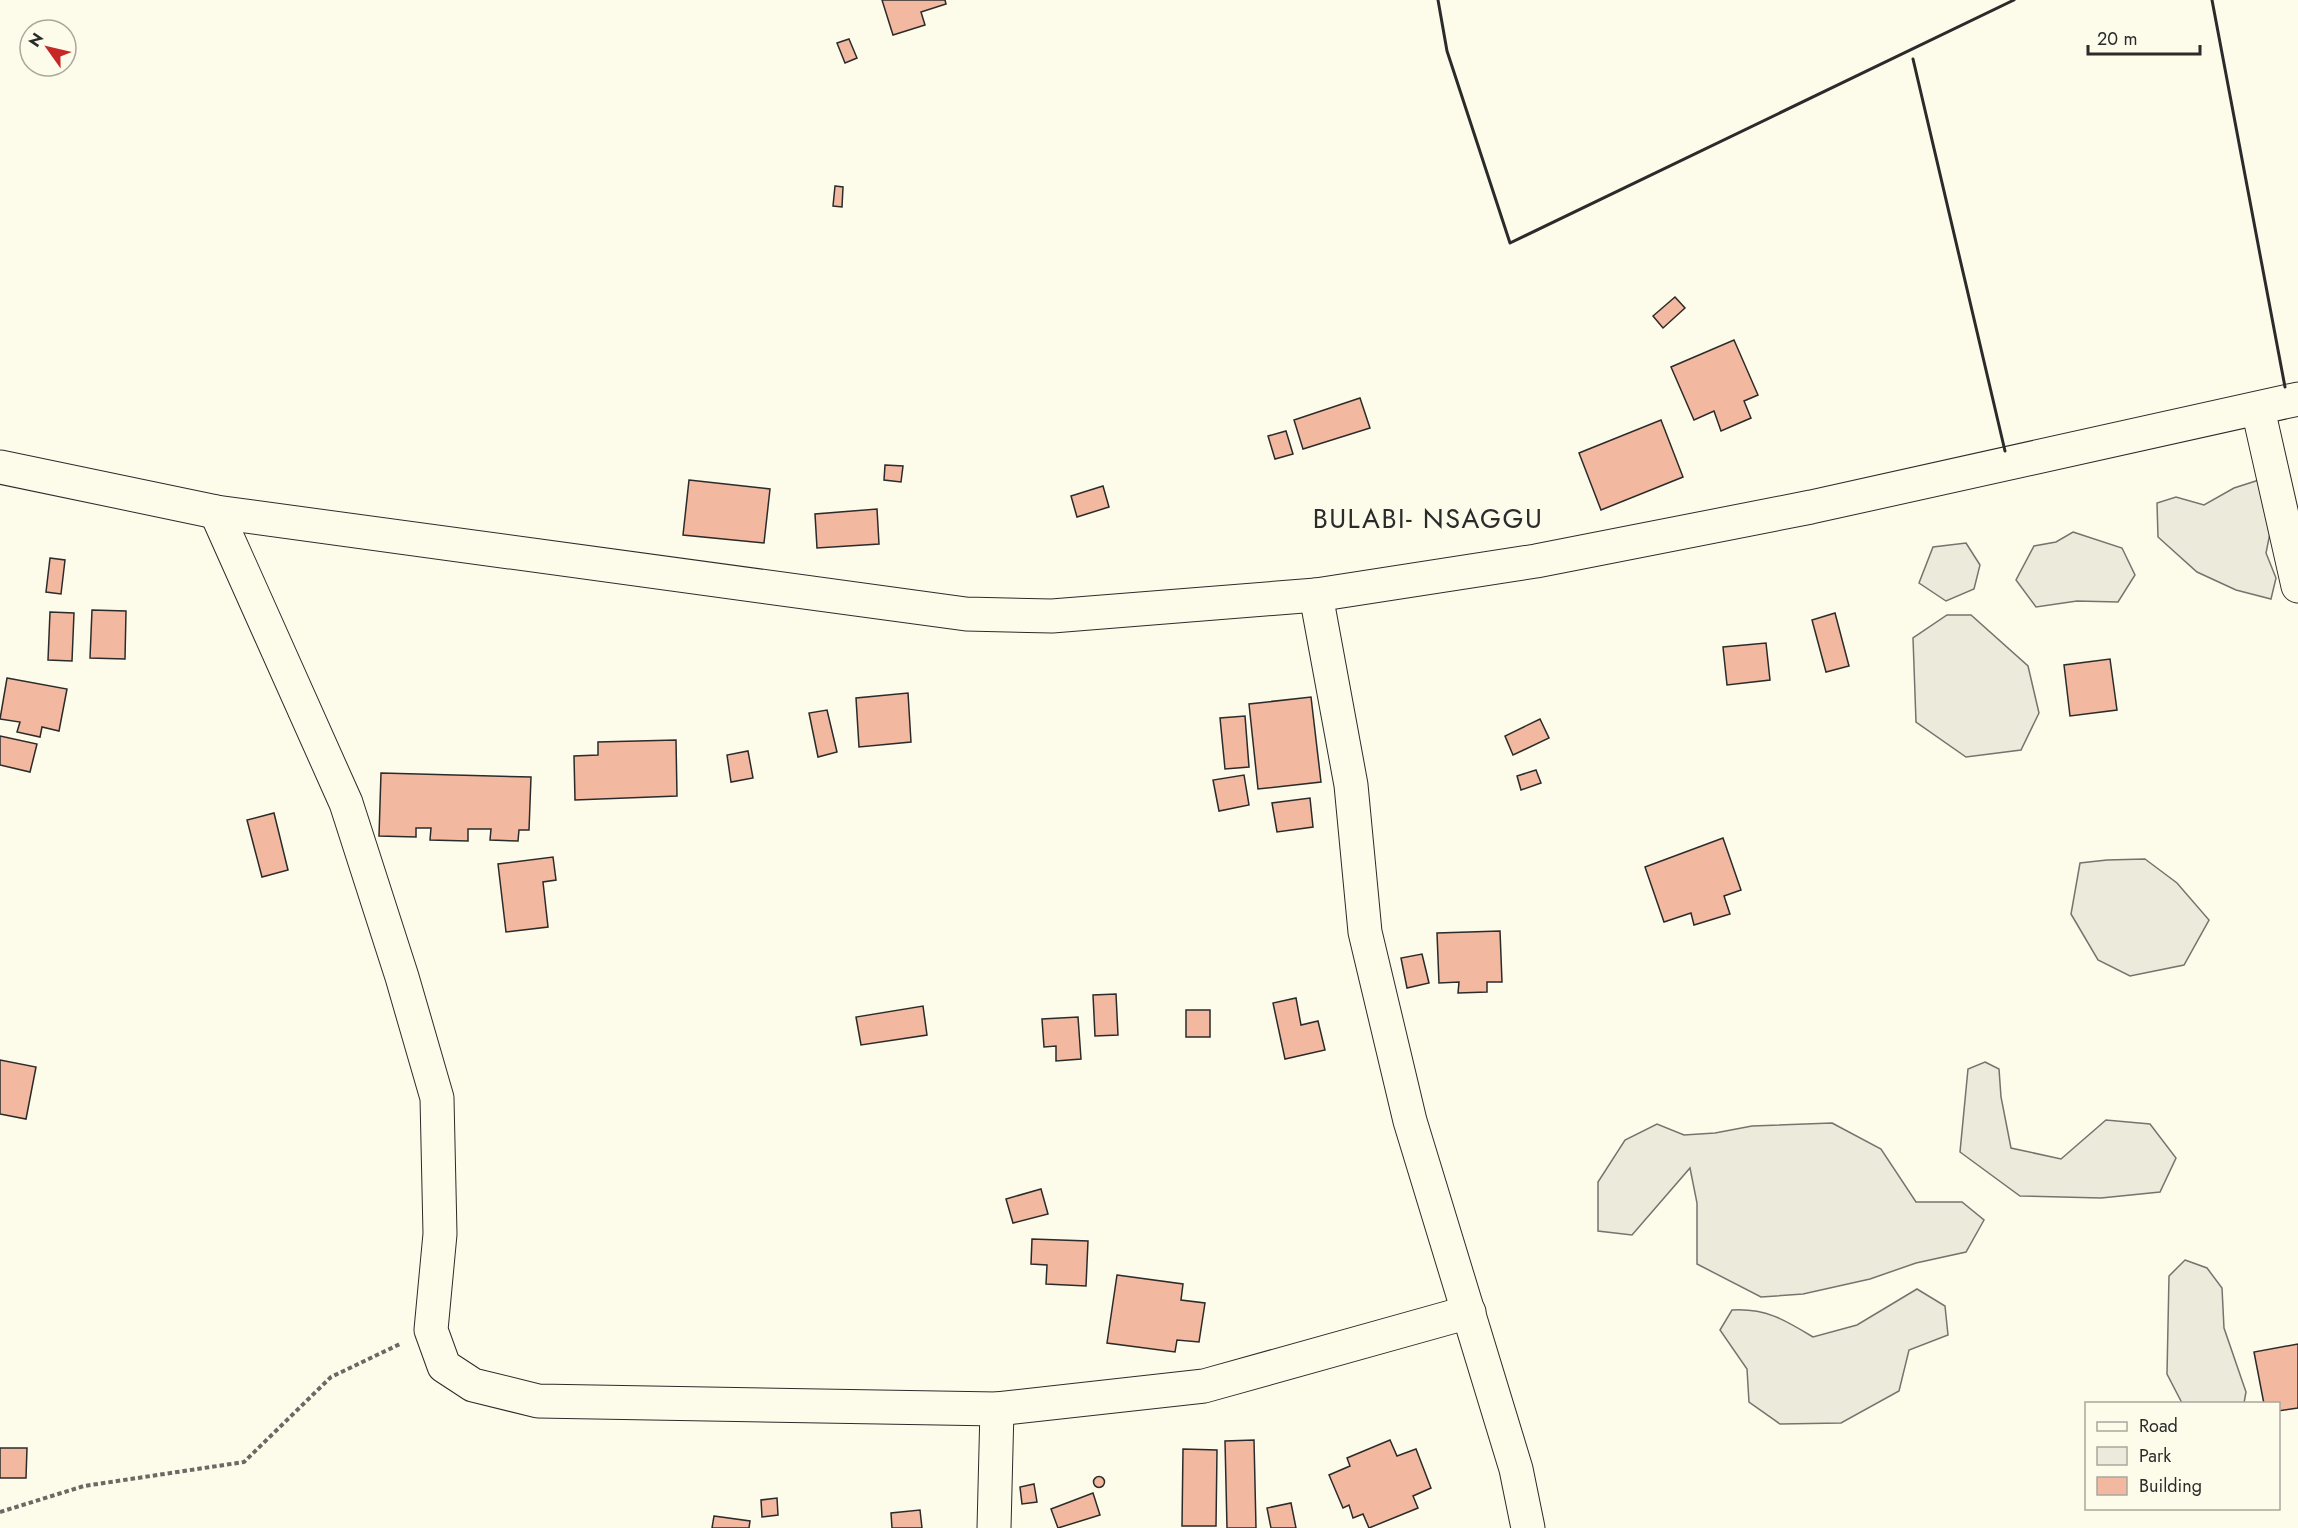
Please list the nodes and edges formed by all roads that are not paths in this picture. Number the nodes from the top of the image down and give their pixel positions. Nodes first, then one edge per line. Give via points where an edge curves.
1 (2298, 399) edge
2 (2258, 409) junction
3 (0, 467) edge
4 (216, 512) junction
5 (2298, 585) edge
6 (1316, 595) junction
7 (1469, 1312) junction
8 (997, 1409) junction
9 (994, 1528) edge
10 (1528, 1528) edge

1 - 2 street
2 - 5 street
2 - 6 street via 1800,510 1536,561
3 - 4 street
4 - 6 street via 966,614 1052,616
4 - 8 street via 346,803 437,1098 440,1233 431,1330 444,1366 473,1384 538,1401
6 - 7 street via 1351,785 1365,932 1410,1121
7 - 8 street via 1204,1386
7 - 10 street via 1516,1469
8 - 9 street

